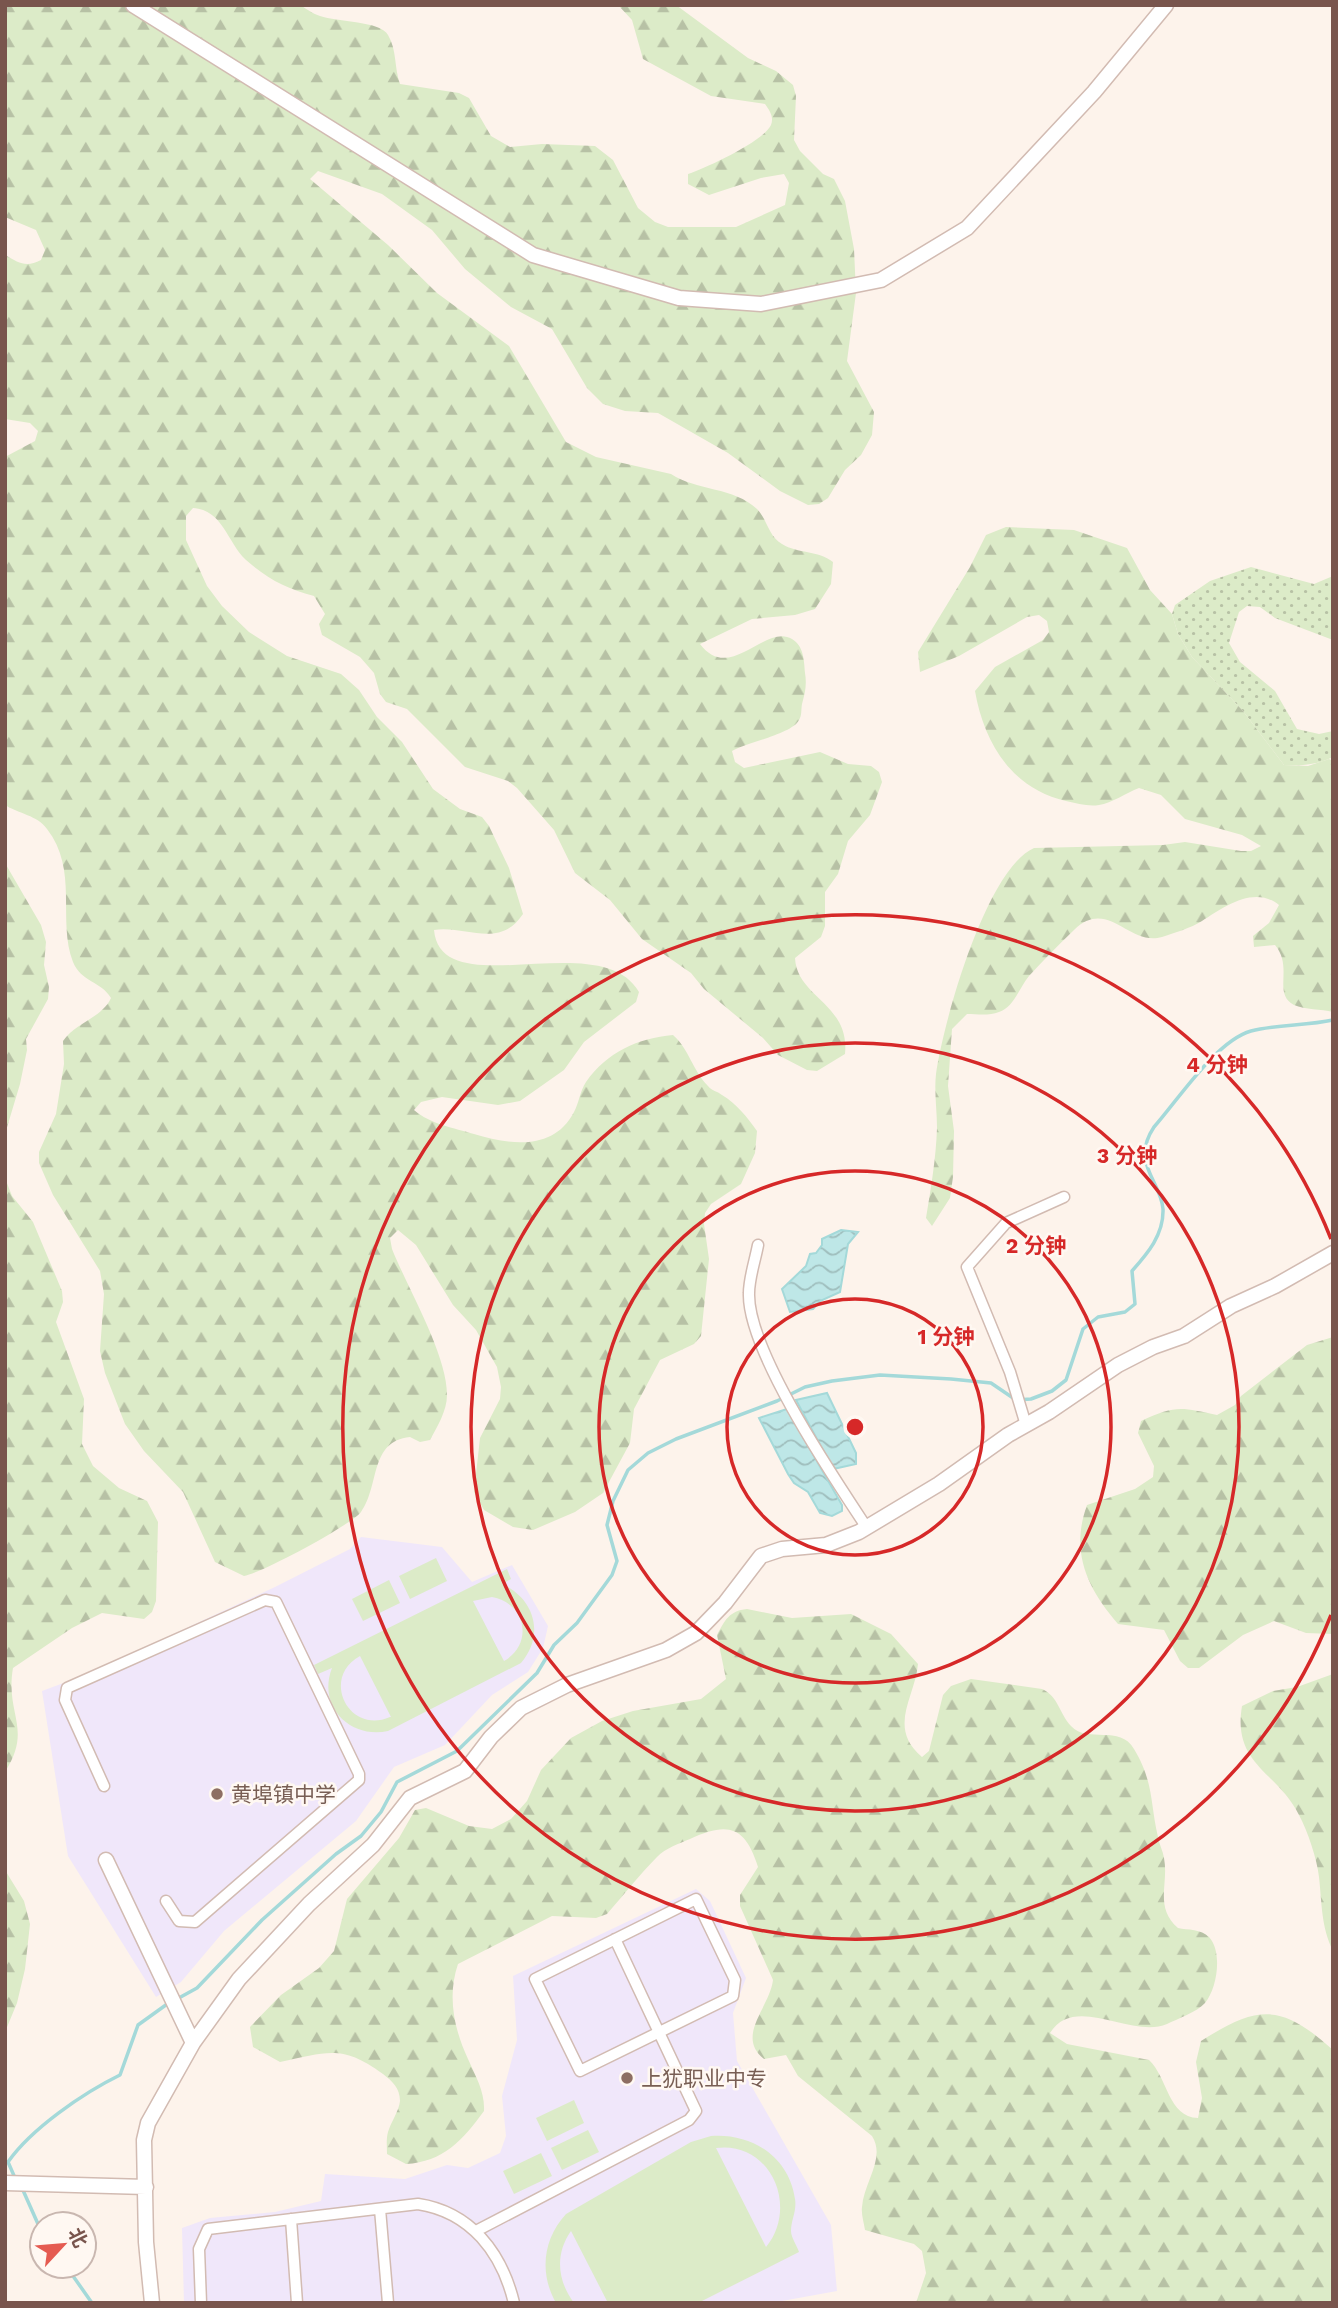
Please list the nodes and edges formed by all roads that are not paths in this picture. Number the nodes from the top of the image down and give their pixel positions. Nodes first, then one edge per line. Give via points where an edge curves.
1 (133, 5) edge
2 (1166, 5) edge
3 (1063, 1197) dead end
4 (758, 1245) dead end
5 (1333, 1252) edge
6 (1026, 1425) junction
7 (867, 1528) junction
8 (104, 1786) dead end
9 (106, 1860) dead end
10 (166, 1901) dead end
11 (615, 1940) junction
12 (659, 2032) junction
13 (193, 2043) junction
14 (6, 2183) edge
15 (146, 2187) junction
16 (380, 2209) junction
17 (291, 2219) junction
18 (476, 2231) junction
19 (152, 2303) edge
20 (201, 2303) edge
21 (297, 2303) edge
22 (388, 2303) edge
23 (514, 2303) edge

1 - 2 street via 533,255 679,298 761,304 881,280 967,228 1094,92
3 - 6 street via 1006,1223 967,1267 1010,1371
4 - 7 street via 749,1294 755,1334 821,1459
5 - 6 street via 1184,1336 1139,1353
6 - 7 street
7 - 13 street via 826,1545 761,1556 710,1620 683,1642 567,1685 521,1708 465,1771 402,1805 373,1845 262,1952
8 - 10 street via 65,1700 67,1688 265,1600 276,1602 359,1780 195,1922 179,1922
9 - 13 street
11 - 12 street
11 - 12 street via 535,1979 580,2071
11 - 12 street via 696,1899 735,1980 736,1991 728,1999
12 - 18 street via 694,2102 696,2111 689,2120
13 - 15 street via 148,2123
14 - 15 street
15 - 19 street
16 - 17 street
16 - 18 street via 418,2204 441,2208
16 - 22 street
17 - 20 street via 208,2229 199,2249
17 - 21 street
18 - 23 street via 509,2279

